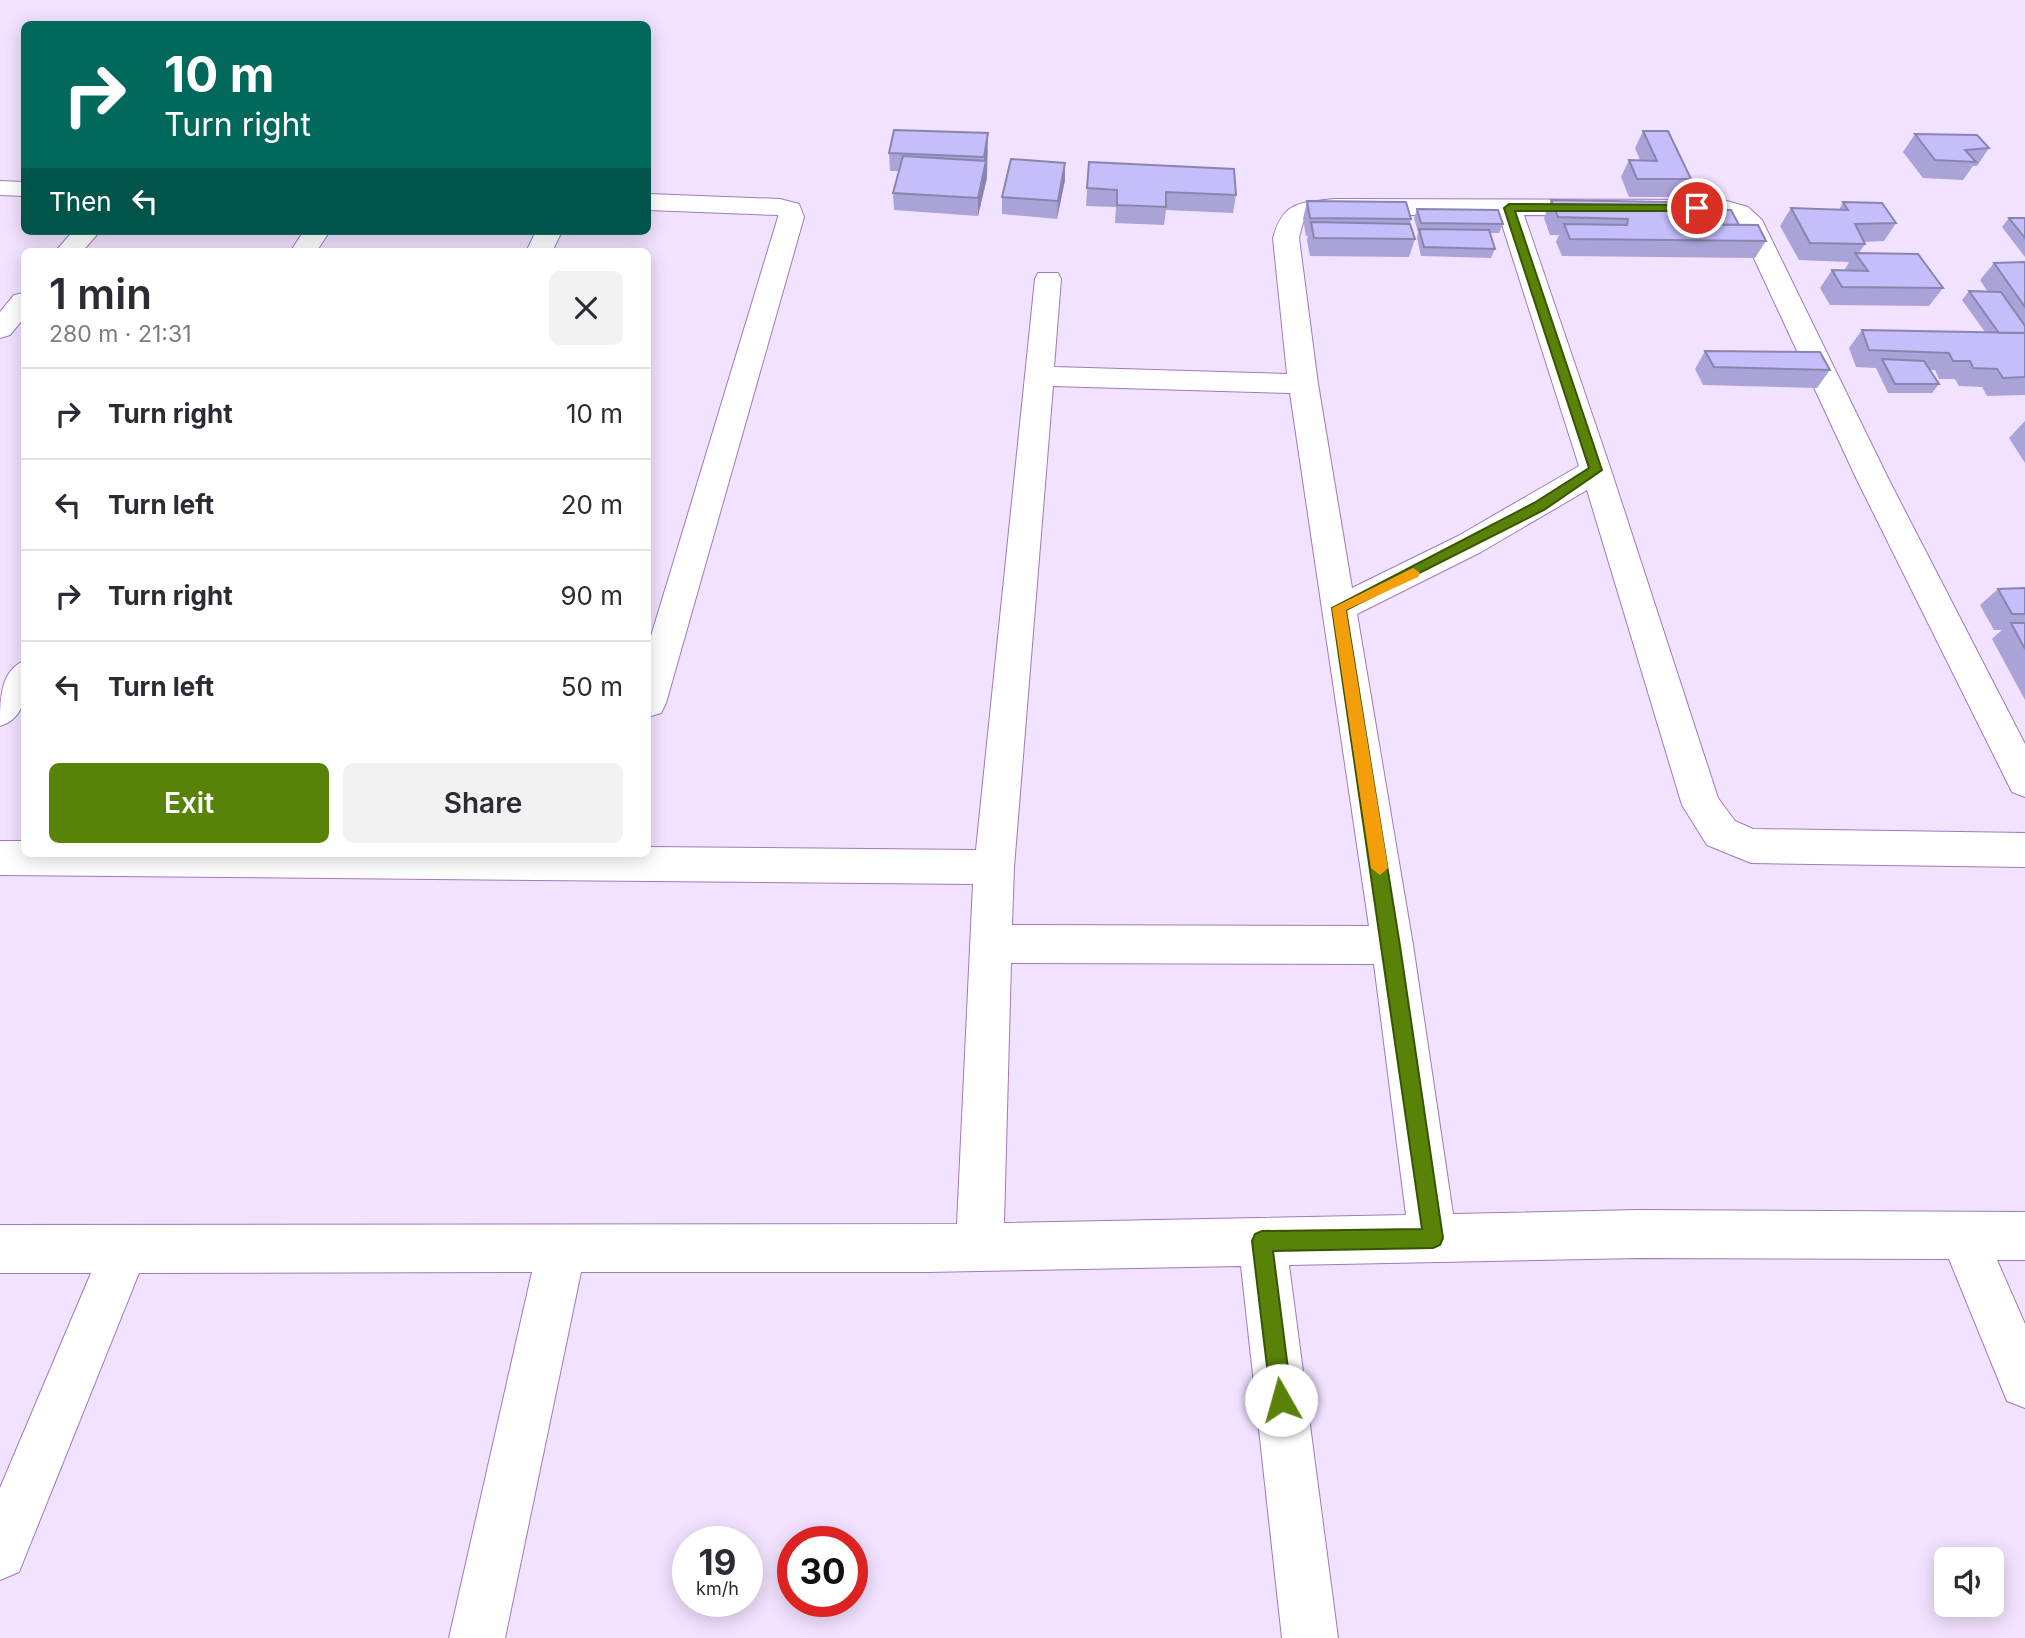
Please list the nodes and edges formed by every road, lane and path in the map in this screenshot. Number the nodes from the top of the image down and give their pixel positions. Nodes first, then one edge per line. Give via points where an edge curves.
1 (0, 188) edge
2 (21, 189) edge
3 (651, 202) edge
4 (1509, 208) junction
5 (83, 235) edge
6 (72, 248) edge
7 (1048, 279) dead end
8 (21, 304) edge
9 (0, 329) edge
10 (1038, 376) junction
11 (1303, 384) junction
12 (1596, 470) junction
13 (1339, 608) junction
14 (21, 680) edge
15 (651, 693) edge
16 (0, 712) edge
17 (2025, 781) edge
18 (2025, 850) edge
19 (132, 857) edge
20 (348, 857) edge
21 (0, 858) edge
22 (600, 860) edge
23 (994, 867) junction
24 (991, 944) junction
25 (1392, 946) junction
26 (1962, 1236) junction
27 (2025, 1236) edge
28 (1433, 1238) junction
29 (1262, 1241) junction
30 (562, 1247) junction
31 (980, 1247) junction
32 (125, 1248) junction
33 (0, 1249) edge
34 (2025, 1382) edge
35 (0, 1553) edge
36 (477, 1638) edge
37 (1310, 1638) edge

1 - 2 street
3 - 15 street via 780,206 790,209 791,217
4 - 11 street via 1334,207 1306,210 1291,218 1286,238
4 - 12 street
4 - 17 street via 1723,208 1749,220
5 - 6 street
7 - 10 street
8 - 9 street
10 - 11 street
10 - 23 street
11 - 13 street
12 - 13 street via 1493,531
12 - 18 street via 1701,805 1721,833 1751,846
13 - 25 street
14 - 16 street
19 - 21 street
20 - 22 street
22 - 23 street
23 - 24 street
24 - 25 street
24 - 31 street
25 - 28 street
26 - 27 street
26 - 28 street
26 - 34 street
28 - 29 street
29 - 31 street
29 - 37 street
30 - 31 street
30 - 32 street
30 - 36 street
32 - 33 street
32 - 35 street

